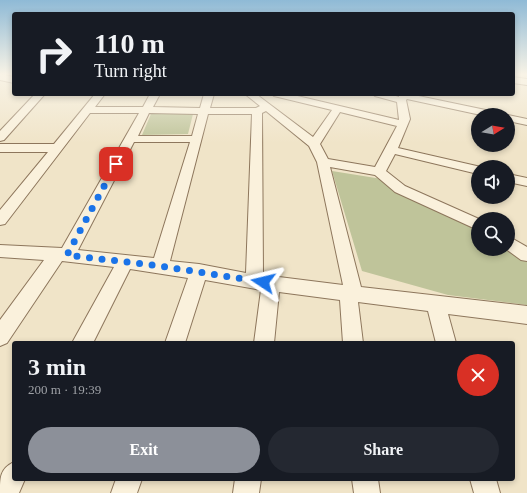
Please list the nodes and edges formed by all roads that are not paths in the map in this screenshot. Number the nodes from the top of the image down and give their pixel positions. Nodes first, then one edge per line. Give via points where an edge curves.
1 (37, 97) edge
2 (98, 97) edge
3 (153, 97) edge
4 (208, 97) edge
5 (252, 97) edge
6 (290, 97) edge
7 (403, 97) edge
8 (408, 97) edge
9 (338, 108) junction
10 (262, 109) junction
11 (88, 110) junction
12 (146, 110) junction
13 (204, 110) junction
14 (471, 110) edge
15 (515, 119) edge
16 (0, 122) edge
17 (527, 122) edge
18 (402, 124) junction
19 (11, 126) junction
20 (0, 138) edge
21 (131, 139) junction
22 (196, 139) junction
23 (314, 144) junction
24 (0, 148) edge
25 (57, 148) junction
26 (392, 150) junction
27 (323, 162) junction
28 (471, 168) edge
29 (379, 172) junction
30 (515, 179) edge
31 (527, 182) edge
32 (0, 220) edge
33 (471, 222) edge
34 (515, 247) edge
35 (0, 251) edge
36 (62, 255) junction
37 (527, 255) edge
38 (124, 262) junction
39 (160, 266) junction
40 (199, 271) junction
41 (263, 282) junction
42 (351, 293) junction
43 (436, 305) junction
44 (526, 318) edge
45 (0, 336) edge
46 (83, 341) edge
47 (176, 341) edge
48 (264, 341) edge
49 (353, 341) edge
50 (445, 341) edge
51 (12, 479) edge
52 (128, 481) edge
53 (248, 481) edge
54 (365, 481) edge
55 (484, 481) edge
56 (5, 493) edge
57 (124, 493) edge
58 (246, 493) edge
59 (367, 493) edge
60 (487, 493) edge

1 - 19 street
2 - 11 street
3 - 12 street
4 - 13 street
5 - 10 street
6 - 9 street
7 - 18 street via 405,119
8 - 14 street
9 - 18 street
9 - 23 street
10 - 13 street
10 - 23 street
10 - 41 street
11 - 12 street
11 - 25 street
12 - 13 street
12 - 21 street
13 - 22 street
15 - 17 street
16 - 19 street
18 - 26 street
19 - 20 street
21 - 22 street
21 - 36 street
22 - 39 street
23 - 27 street
24 - 25 street
25 - 32 street
26 - 28 street
26 - 29 street
27 - 29 street
27 - 42 street
29 - 33 street via 400,188
30 - 31 street
34 - 37 street
35 - 36 street
36 - 38 street
36 - 45 street
38 - 39 street
38 - 46 street
39 - 40 street
40 - 41 street
40 - 47 street
41 - 42 street
41 - 48 street
42 - 43 street
42 - 49 street
43 - 44 street
43 - 50 street
51 - 56 street
52 - 57 street
53 - 58 street
54 - 59 street
55 - 60 street

